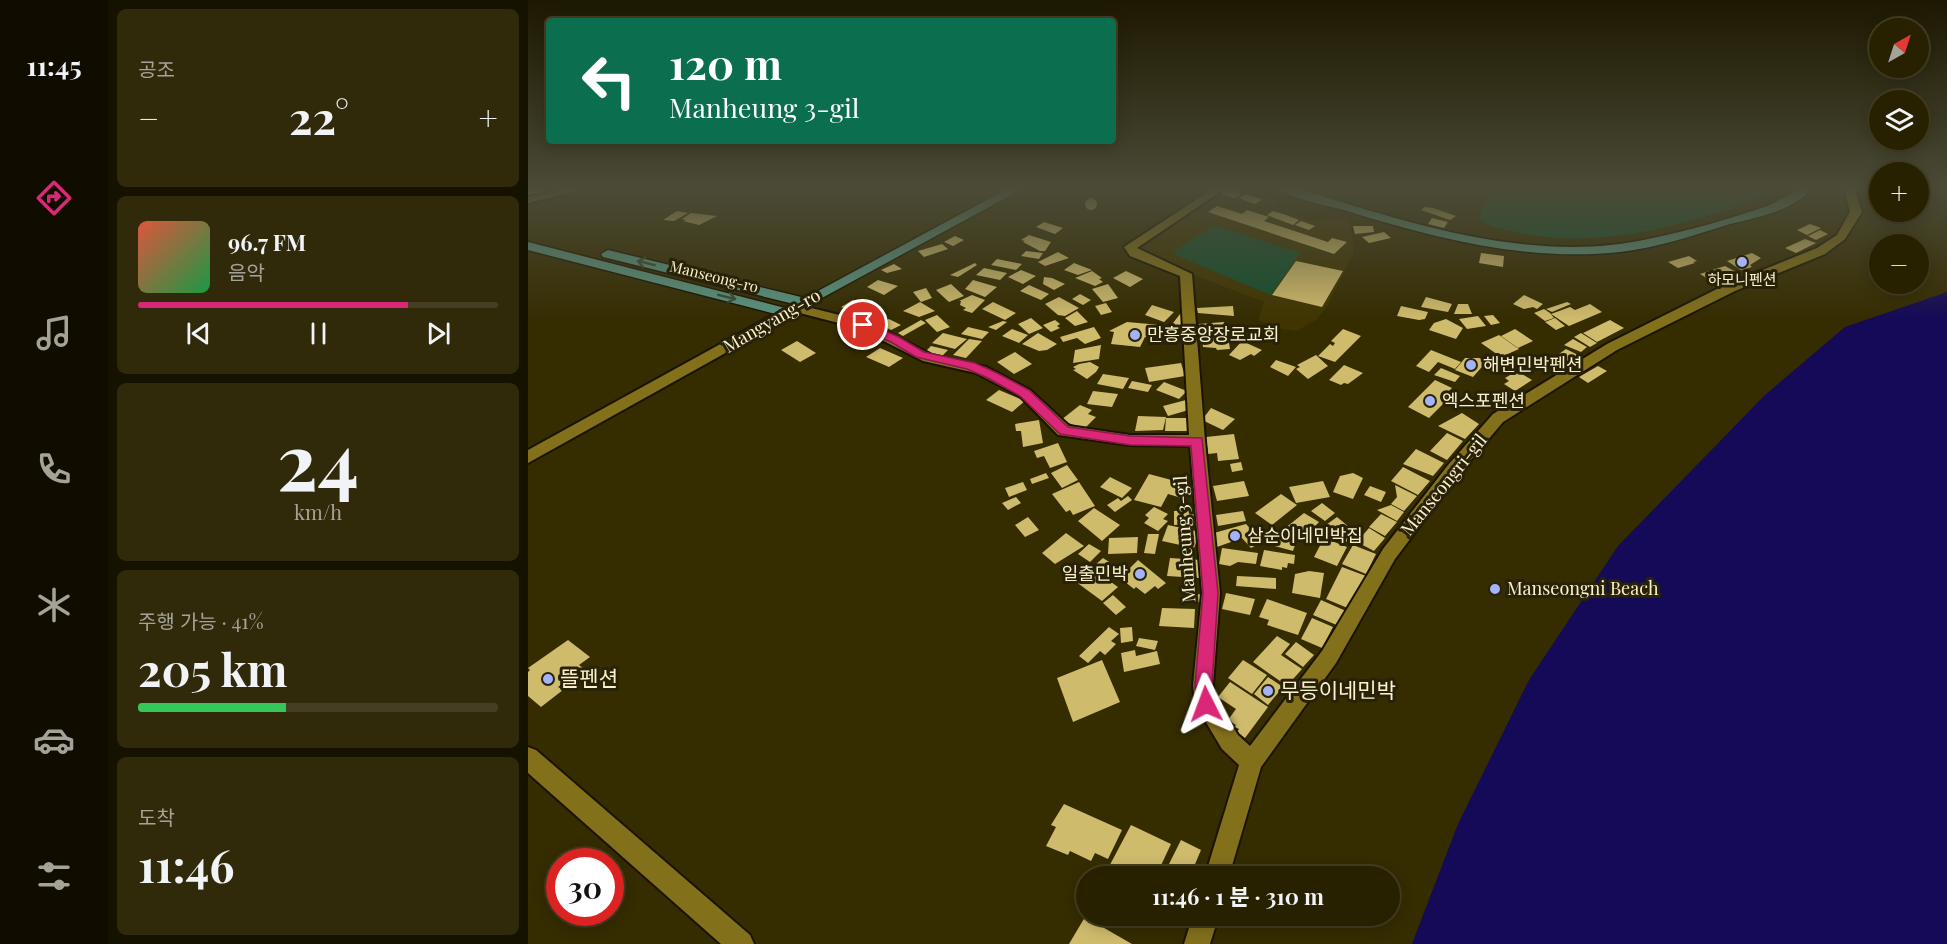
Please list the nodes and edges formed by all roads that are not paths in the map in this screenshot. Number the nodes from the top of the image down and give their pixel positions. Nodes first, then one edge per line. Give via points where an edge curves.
1 (937, 232) edge
2 (1153, 232) edge
3 (1440, 232) edge
4 (1688, 232) edge
5 (1842, 232) edge
6 (528, 234) edge
7 (528, 246) edge
8 (796, 308) junction
9 (1197, 441) junction
10 (528, 457) edge
11 (528, 758) edge
12 (1251, 762) junction
13 (1220, 866) edge
14 (1203, 926) edge
15 (741, 944) edge
16 (1197, 944) edge

1 - 8 main road, Mangyang-ro
2 - 9 street, Manheung 3-gil via 1130,247 1134,253 1186,274
3 - 4 main road via 1523,246 1597,249 1636,246
5 - 12 street, Manseongri-gil via 1835,242 1799,261 1730,288 1612,347 1498,418 1389,554 1329,657
8 -> 6 main road, Manseong-ro
7 -> 8 main road, Manseong-ro
8 - 9 street via 863,325 928,357 981,370 1024,393 1064,431 1130,440
8 - 10 street, Mangyang-ro
9 - 12 street, Manheung 3-gil via 1210,593 1203,685 1206,704 1230,742
11 - 15 street
12 - 13 street, Manseongri-gil
14 - 16 street

